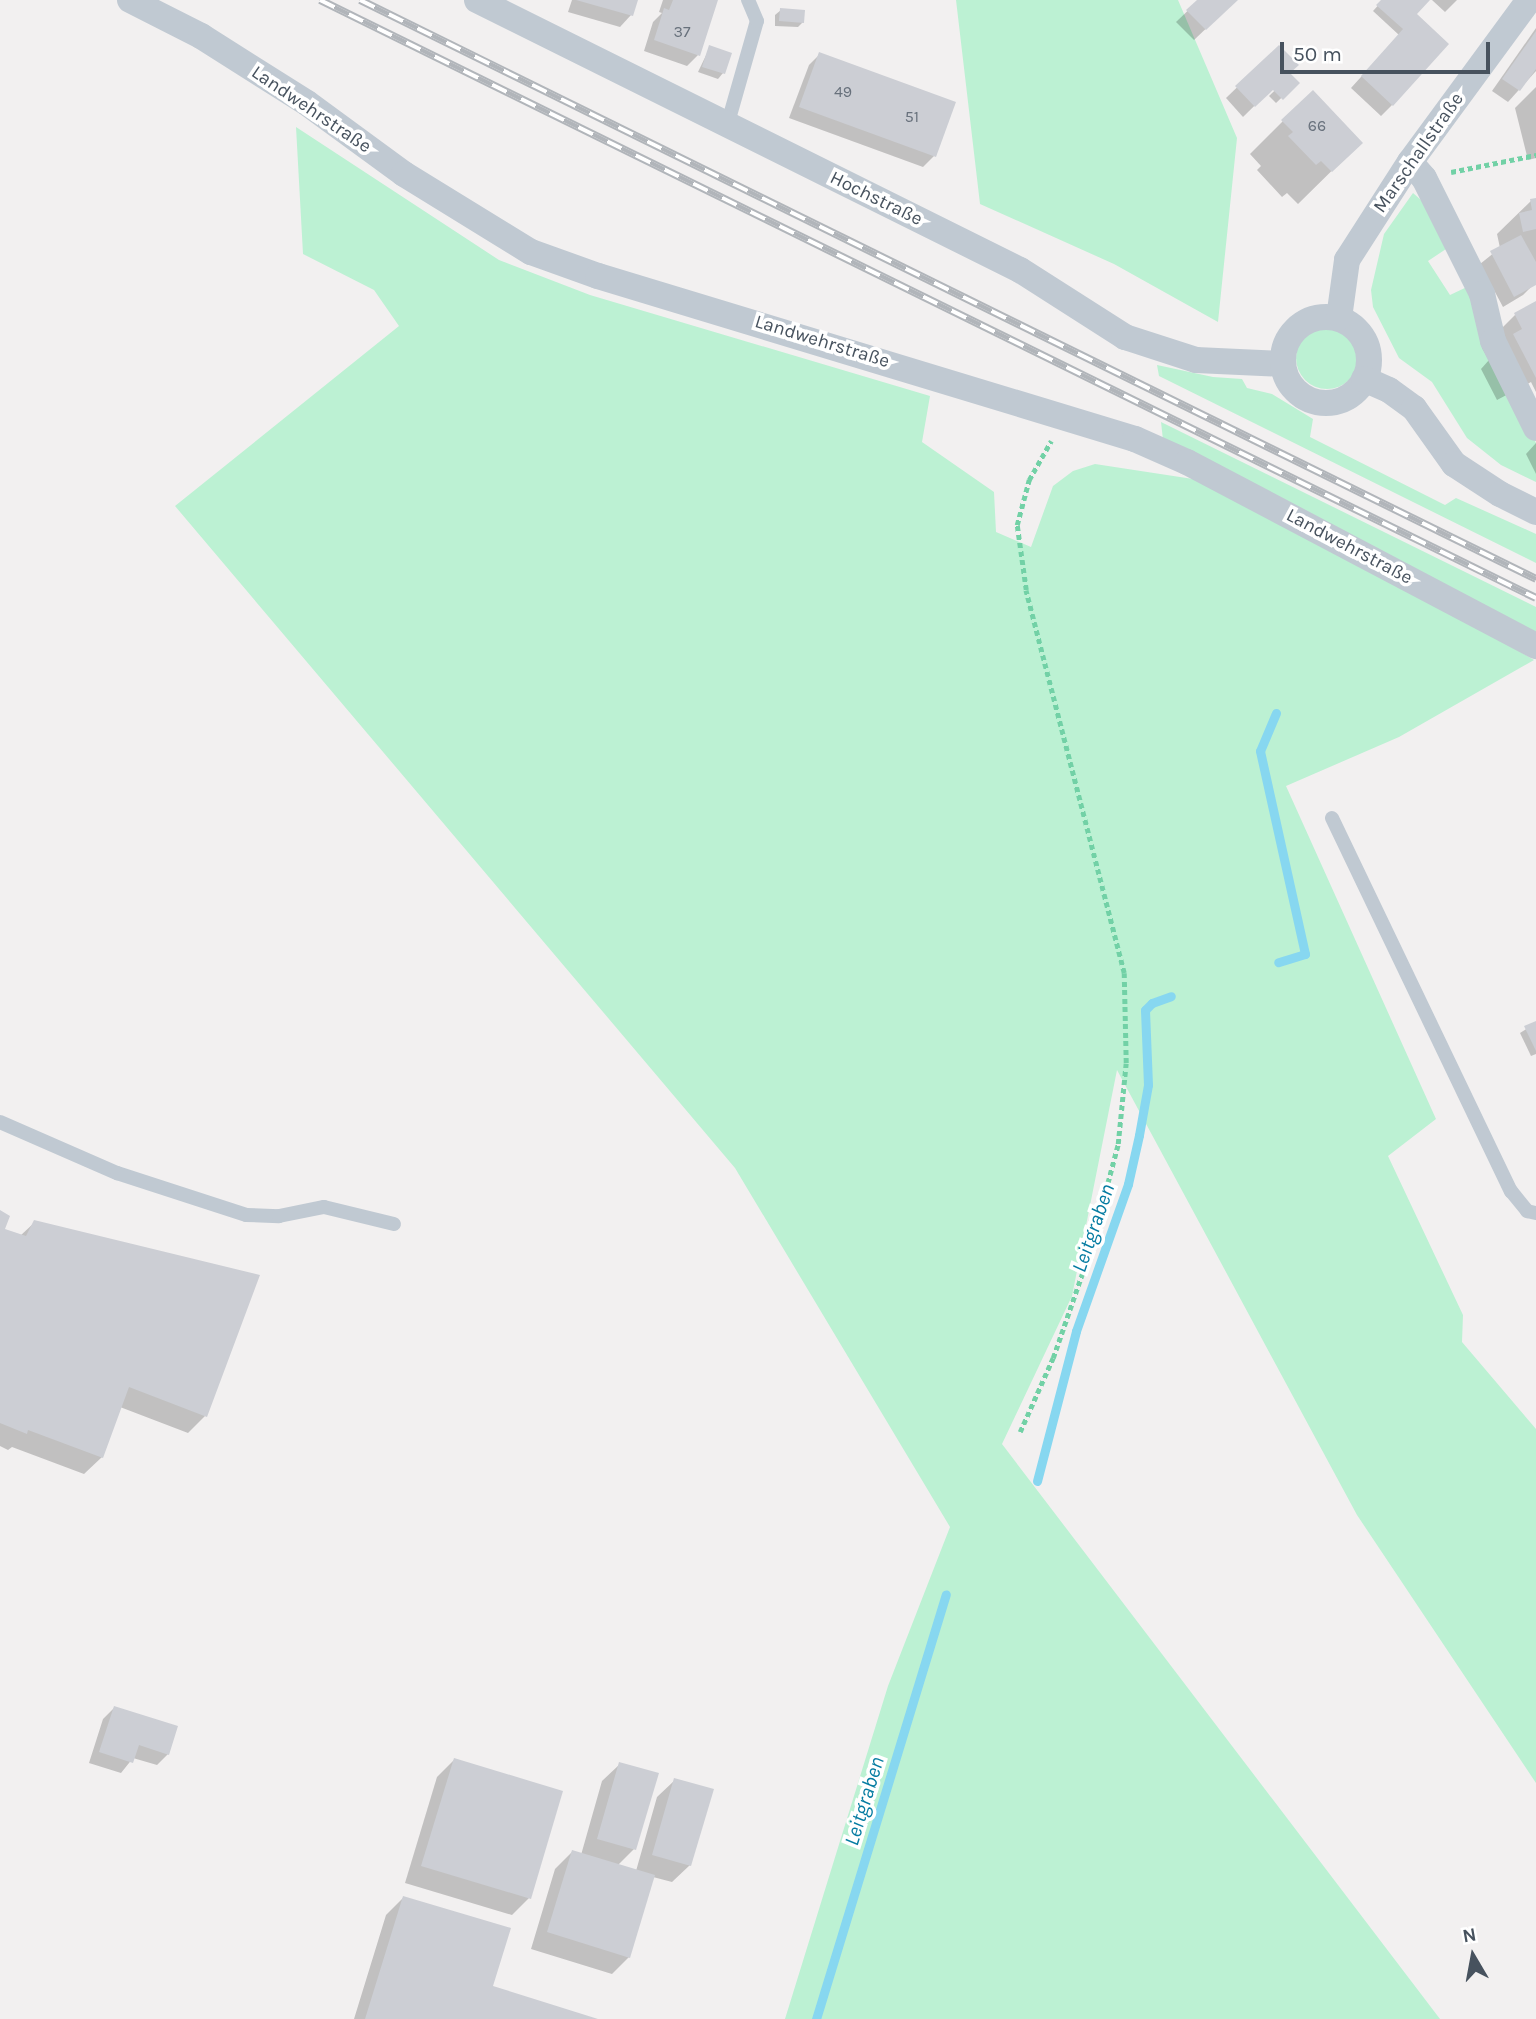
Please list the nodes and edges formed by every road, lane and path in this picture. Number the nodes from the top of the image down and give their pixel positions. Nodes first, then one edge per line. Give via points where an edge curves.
1 (130, 0) edge
2 (477, 0) edge
3 (748, 0) edge
4 (1529, 0) edge
5 (727, 126) junction
6 (1536, 155) edge
7 (1417, 170) junction
8 (1339, 318) junction
9 (1283, 363) junction
10 (1364, 379) junction
11 (1065, 416) junction
12 (1536, 428) edge
13 (1536, 512) edge
14 (1536, 646) edge
15 (1332, 818) dead end
16 (0, 1122) edge
17 (1536, 1213) edge
18 (394, 1224) dead end
19 (1020, 1432) dead end

1 - 11 street, Landwehrstraße via 213,44 307,103 425,188 531,252
2 - 5 street, Hochstraße
3 - 5 lane via 757,21
4 - 7 street, Marschallstraße
5 - 9 street, Hochstraße via 1020,270 1125,337 1196,360
6 - 7 path
7 - 8 street, Marschallstraße via 1348,260
7 - 12 street via 1482,294 1493,341
8 - 9 street via 1306,321 1293,332
8 - 10 street via 1364,340 1369,356
9 - 10 street via 1293,386 1313,401 1346,398
10 - 13 street via 1413,408 1454,464
11 - 14 street, Landwehrstraße via 1187,462
11 - 19 path via 1029,480 1017,525 1026,590 1124,973 1126,1063 1118,1144 1088,1257 1053,1358
15 - 17 lane via 1511,1191 1527,1211
16 - 18 lane via 117,1173 246,1215 279,1216 324,1207

